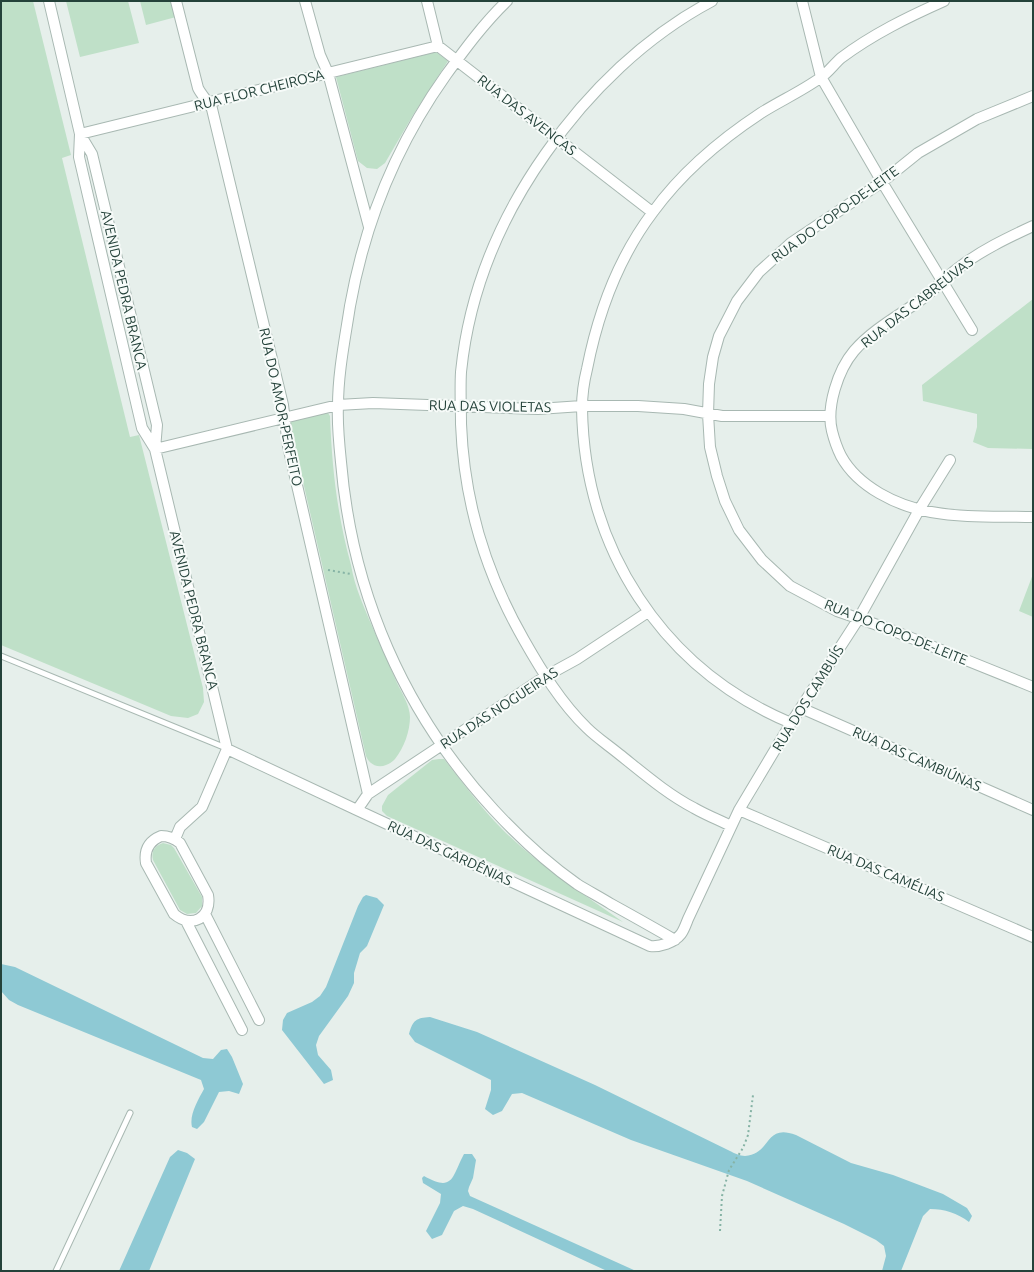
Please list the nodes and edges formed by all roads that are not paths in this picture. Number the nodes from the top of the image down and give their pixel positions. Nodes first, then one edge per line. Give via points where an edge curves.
1 (48, 1) edge
2 (176, 1) edge
3 (305, 1) edge
4 (427, 1) edge
5 (507, 1) edge
6 (712, 1) edge
7 (802, 1) edge
8 (944, 1) edge
9 (438, 46) junction
10 (457, 60) junction
11 (328, 73) junction
12 (821, 78) junction
13 (1033, 96) edge
14 (208, 102) junction
15 (80, 134) junction
16 (556, 138) junction
17 (882, 182) junction
18 (652, 212) junction
19 (1033, 226) edge
20 (369, 227) junction
21 (942, 282) junction
22 (972, 330) dead end
23 (338, 405) junction
24 (461, 406) junction
25 (582, 406) junction
26 (708, 414) junction
27 (830, 416) junction
28 (285, 417) junction
29 (155, 449) junction
30 (950, 460) dead end
31 (919, 510) junction
32 (1033, 517) edge
33 (648, 612) junction
34 (859, 618) junction
35 (1, 656) edge
36 (546, 676) junction
37 (1033, 686) edge
38 (801, 708) junction
39 (791, 724) junction
40 (441, 744) junction
41 (227, 748) junction
42 (368, 794) junction
43 (357, 810) junction
44 (739, 810) junction
45 (1033, 810) edge
46 (732, 826) junction
47 (175, 839) junction
48 (205, 914) junction
49 (186, 921) junction
50 (1033, 937) edge
51 (675, 940) junction
52 (259, 1020) dead end
53 (242, 1030) dead end
54 (130, 1113) dead end
55 (56, 1271) edge

1 - 15 street, AVENIDA PEDRA BRANCA
2 - 14 street, RUA DO AMOR-PERFEITO via 198,88
3 - 11 street via 320,55
4 - 9 street
5 - 10 street
6 - 16 street via 663,33 608,78
7 - 12 street
8 - 12 street via 883,30 840,59
9 - 10 street, RUA DAS AVENCAS
9 - 11 street, RUA FLOR CHEIROSA
10 - 16 street, RUA DAS AVENCAS
10 - 20 street via 418,118 398,155
11 - 14 street, RUA FLOR CHEIROSA
11 - 20 street
12 - 17 street
12 - 18 street via 763,112 708,152 672,187
13 - 17 street, RUA DO COPO-DE-LEITE via 952,132 918,152
14 - 15 street, RUA FLOR CHEIROSA
14 - 28 street, RUA DO AMOR-PERFEITO
15 - 29 street, AVENIDA PEDRA BRANCA via 79,157 142,428
15 - 29 street, AVENIDA PEDRA BRANCA via 92,154 157,425
16 - 18 street, RUA DAS AVENCAS
16 - 24 street via 510,211 483,274 466,339 461,373
17 - 21 street
17 - 26 street, RUA DO COPO-DE-LEITE via 791,243 759,272 746,288 719,336 709,384
18 - 25 street via 636,237 607,296 590,355
19 - 21 street, RUA DAS CABREÚVAS via 985,250 957,268
20 - 23 street via 353,289
21 - 22 street
21 - 27 street, RUA DAS CABREÚVAS via 866,339 854,351 845,363 835,389
23 - 24 street, RUA DAS VIOLETAS via 373,403
23 - 28 street, RUA DAS VIOLETAS
23 - 40 street via 343,487 360,575 374,618 396,669 420,714
24 - 25 street, RUA DAS VIOLETAS via 538,409
24 - 36 street via 462,440 476,526 500,595
25 - 26 street, RUA DAS VIOLETAS via 638,406 684,409
25 - 33 street via 584,442 599,514 622,570
26 - 27 street, RUA DAS VIOLETAS via 746,417
26 - 34 street, RUA DO COPO-DE-LEITE via 710,447 717,476 725,501 739,530 762,560 790,586 837,611
27 - 31 street, RUA DAS CABREÚVAS via 835,443 841,456 860,479 885,496
28 - 29 street, RUA DAS VIOLETAS
28 - 42 street, RUA DO AMOR-PERFEITO via 288,446
29 - 41 street, AVENIDA PEDRA BRANCA
30 - 31 street, RUA DOS CAMBUÍS
31 - 32 street, RUA DAS CABREÚVAS via 957,515
31 - 34 street, RUA DOS CAMBUÍS
33 - 36 street, RUA DAS NOGUEIRAS via 577,659
33 - 39 street via 664,633 706,673 768,714
34 - 37 street, RUA DO COPO-DE-LEITE
34 - 38 street, RUA DOS CAMBUÍS
35 - 41 lane
36 - 40 street, RUA DAS NOGUEIRAS
36 - 46 street via 587,728 662,788 693,808
38 - 39 street, RUA DOS CAMBUÍS
38 - 45 street, RUA DAS CAMBIÚNAS
39 - 44 street, RUA DOS CAMBUÍS
40 - 42 street, RUA DAS NOGUEIRAS
40 - 51 street via 493,809 551,864 578,884
41 - 43 street, RUA DAS GARDÊNIAS
41 - 47 street via 202,807 180,828
42 - 43 street, RUA DAS NOGUEIRAS
43 - 51 street, RUA DAS GARDÊNIAS via 650,946
44 - 46 street, RUA DOS CAMBUÍS
44 - 50 street, RUA DAS CAMÉLIAS
46 - 51 street, RUA DOS CAMBUÍS via 688,919
47 - 48 street via 180,843 208,895 209,902
47 - 49 street via 168,836 155,839 146,849 145,856 146,863 174,914
48 - 49 street via 200,919
48 - 52 street
49 - 53 street
54 - 55 lane

